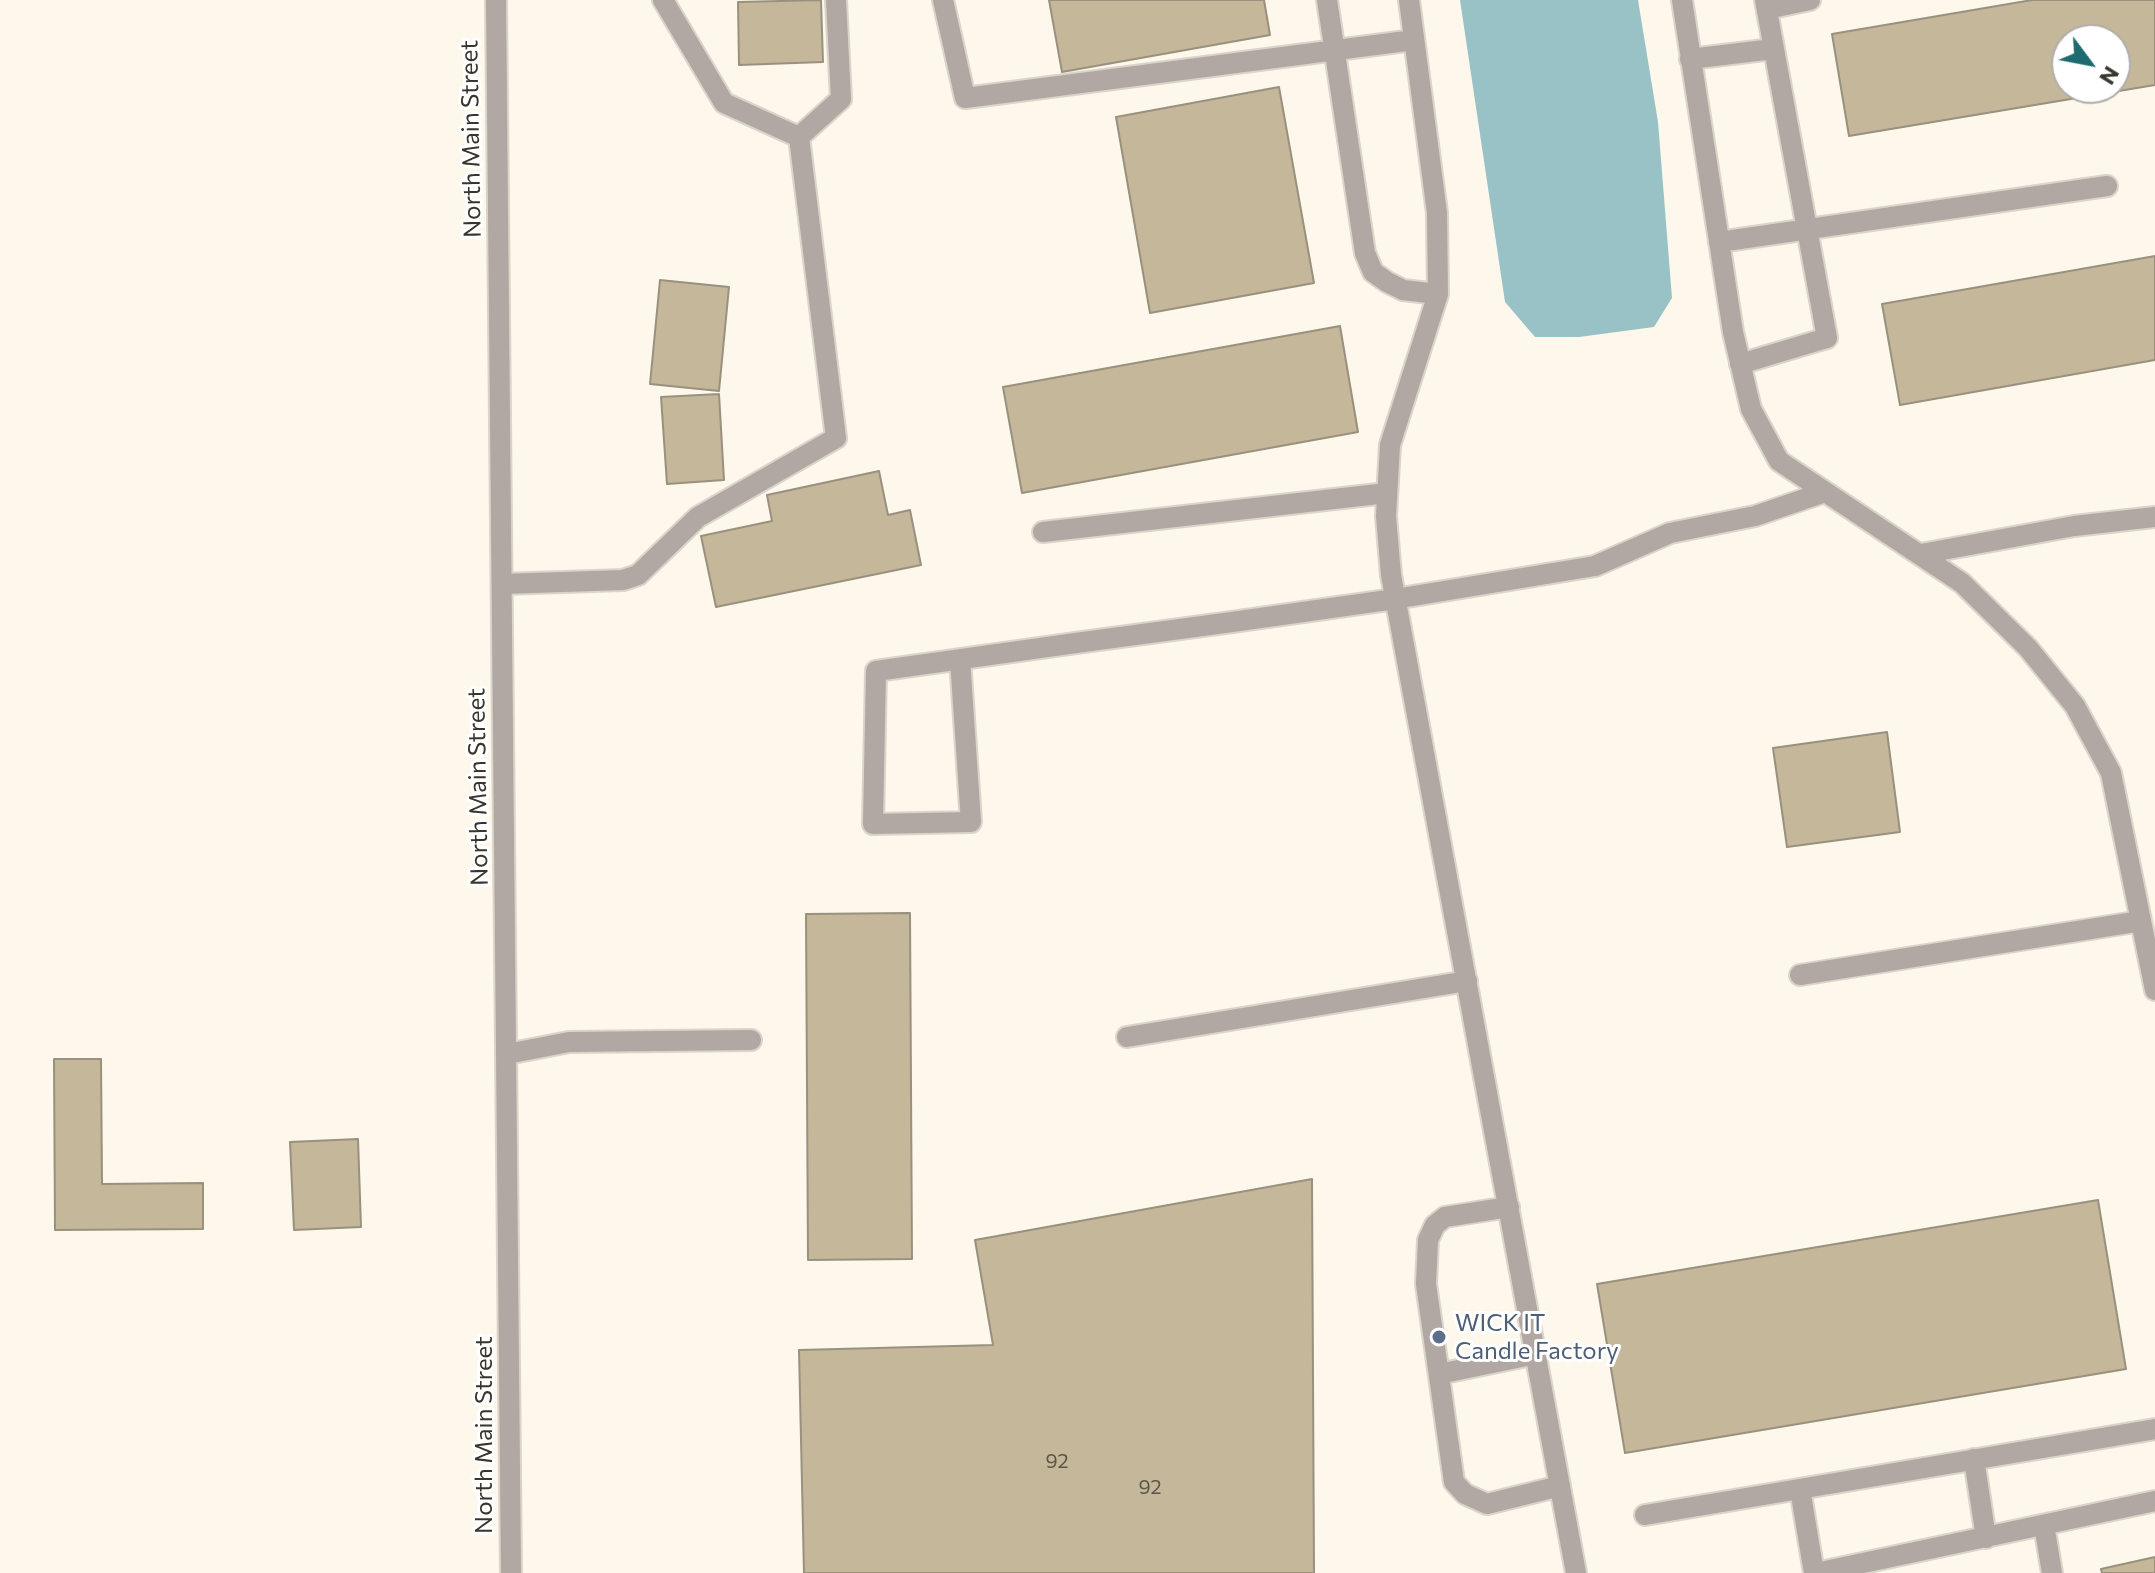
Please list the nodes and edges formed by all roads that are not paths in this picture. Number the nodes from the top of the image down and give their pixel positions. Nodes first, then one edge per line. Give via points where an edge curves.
1 (496, 0) edge
2 (663, 0) edge
3 (836, 0) edge
4 (943, 0) edge
5 (1327, 0) edge
6 (1409, 0) edge
7 (1682, 0) edge
8 (1810, 0) edge
9 (1766, 4) edge
10 (1414, 40) junction
11 (1773, 49) junction
12 (1335, 52) junction
13 (1690, 59) junction
14 (799, 137) junction
15 (2107, 186) dead end
16 (1807, 231) junction
17 (1719, 242) junction
18 (1438, 294) junction
19 (1740, 364) junction
20 (1825, 492) junction
21 (1387, 493) junction
22 (2155, 517) edge
23 (1043, 532) dead end
24 (1921, 554) junction
25 (502, 584) junction
26 (1395, 599) junction
27 (960, 659) junction
28 (2141, 921) junction
29 (1800, 975) dead end
30 (1467, 981) junction
31 (2155, 990) edge
32 (1127, 1037) dead end
33 (751, 1040) dead end
34 (507, 1054) junction
35 (1509, 1207) junction
36 (1536, 1354) junction
37 (1439, 1374) junction
38 (2155, 1429) edge
39 (1974, 1459) junction
40 (1560, 1486) junction
41 (1800, 1489) junction
42 (2155, 1501) edge
43 (1645, 1515) dead end
44 (2044, 1525) junction
45 (1986, 1538) junction
46 (511, 1573) edge
47 (1576, 1573) edge
48 (1815, 1573) edge
49 (2052, 1573) edge

1 - 25 street, North Main Street
2 - 14 street via 724,103
3 - 14 street via 841,99
4 - 12 street via 965,98
5 - 12 street
6 - 10 street
7 - 13 street
8 - 9 street
9 - 11 street
10 - 12 street
10 - 18 street via 1437,213
11 - 13 street
11 - 16 street
12 - 18 street via 1365,253 1373,272 1403,290
13 - 17 street
14 - 25 street via 836,438 698,517 638,575
15 - 16 street
16 - 17 street
16 - 19 street via 1827,338
17 - 19 street
18 - 21 street via 1390,445
19 - 20 street via 1751,409 1779,461
20 - 24 street
20 - 26 street via 1755,516 1670,533 1595,566
21 - 23 street
21 - 26 street
22 - 24 street
24 - 28 street via 1962,583 2017,637 2075,706 2111,773
25 - 34 street, North Main Street
26 - 27 street
26 - 30 street
27 - 27 street via 876,671 873,824 971,822
28 - 29 street
28 - 31 street
30 - 32 street
30 - 35 street
33 - 34 street via 569,1042
34 - 46 street, North Main Street
35 - 36 street
35 - 37 street via 1445,1217 1432,1232 1426,1284
36 - 37 street
36 - 40 street
37 - 40 street via 1454,1482 1465,1494 1487,1504
38 - 39 street
39 - 41 street
39 - 45 street
40 - 47 street
41 - 43 street
41 - 48 street
42 - 44 street
44 - 45 street
44 - 49 street
45 - 48 street

